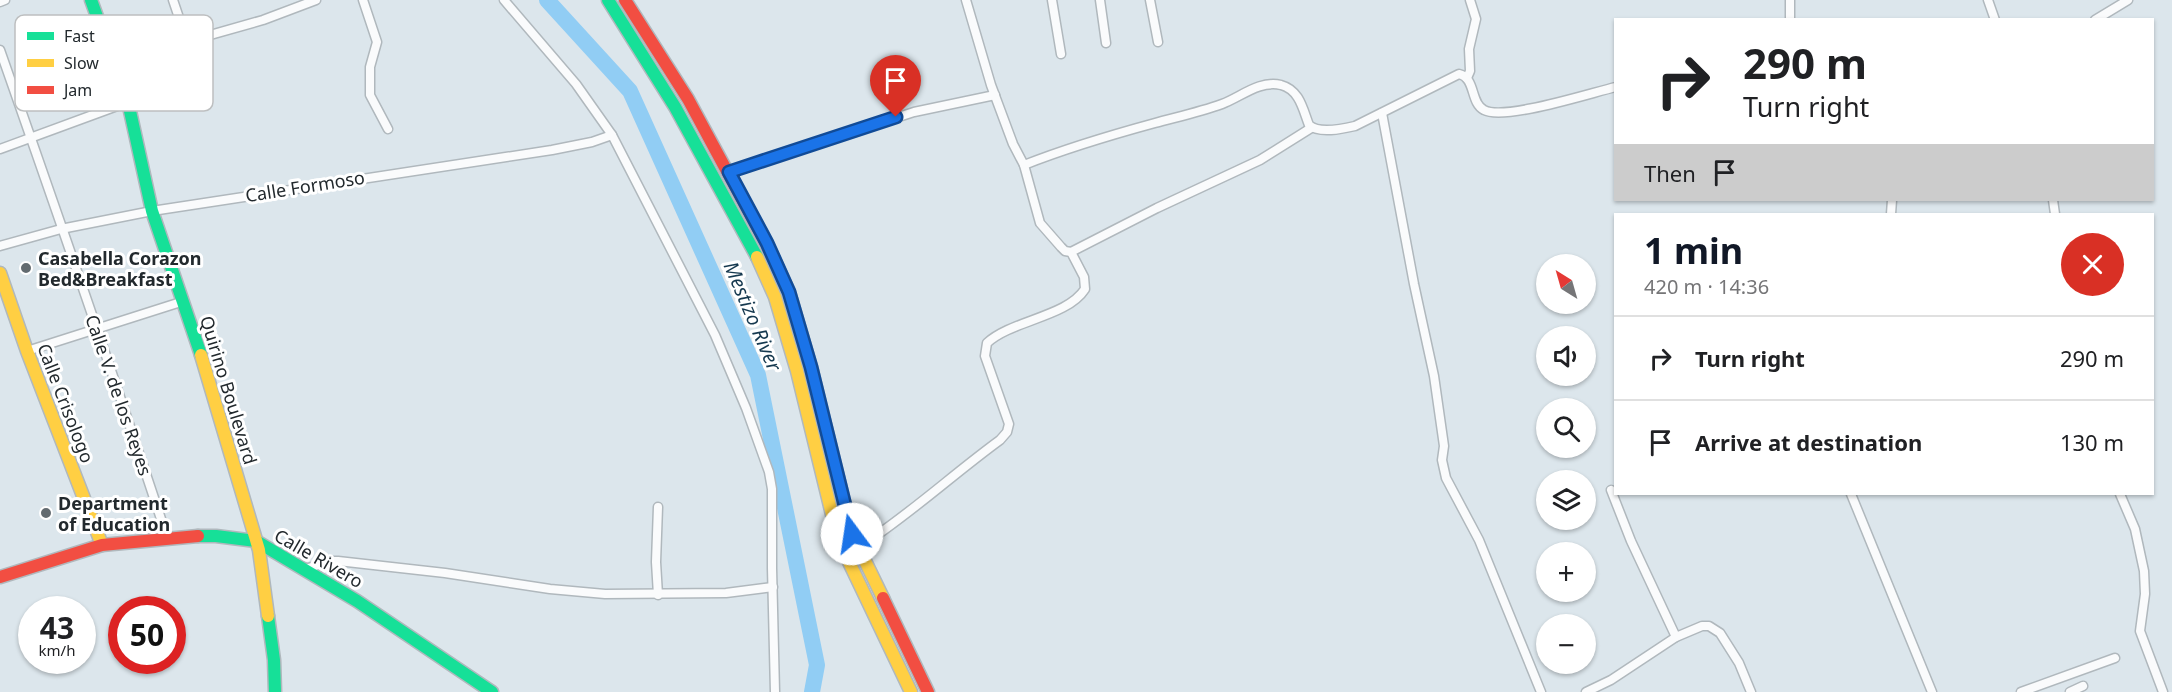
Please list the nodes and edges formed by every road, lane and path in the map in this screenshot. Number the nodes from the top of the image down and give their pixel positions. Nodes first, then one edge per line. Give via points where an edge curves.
1 (5, 0) edge
2 (91, 0) edge
3 (173, 0) edge
4 (316, 0) edge
5 (363, 0) edge
6 (504, 0) edge
7 (608, 0) edge
8 (625, 0) edge
9 (966, 0) edge
10 (1052, 0) edge
11 (1100, 0) edge
12 (1150, 0) edge
13 (1470, 0) edge
14 (1790, 0) edge
15 (1988, 0) edge
16 (2128, 0) edge
17 (0, 2) edge
18 (96, 15) edge
19 (179, 15) edge
20 (1790, 18) edge
21 (1994, 18) edge
22 (2098, 18) edge
23 (213, 34) edge
24 (1158, 42) dead end
25 (1106, 43) dead end
26 (0, 50) edge
27 (1061, 54) dead end
28 (1467, 78) junction
29 (1614, 87) edge
30 (15, 93) edge
31 (995, 95) junction
32 (21, 111) edge
33 (104, 111) edge
34 (130, 111) edge
35 (1382, 113) junction
36 (1311, 128) junction
37 (388, 129) dead end
38 (612, 135) junction
39 (31, 138) junction
40 (0, 149) edge
41 (720, 159) junction
42 (1024, 165) junction
43 (709, 166) junction
44 (729, 172) junction
45 (152, 211) junction
46 (61, 229) junction
47 (0, 246) edge
48 (1071, 252) junction
49 (0, 273) edge
50 (184, 301) junction
51 (98, 329) junction
52 (27, 351) junction
53 (1611, 490) dead end
54 (1851, 495) edge
55 (2121, 495) edge
56 (658, 507) dead end
57 (167, 537) junction
58 (256, 541) junction
59 (102, 545) junction
60 (858, 548) junction
61 (305, 569) junction
62 (0, 578) edge
63 (773, 587) junction
64 (658, 595) junction
65 (1676, 637) junction
66 (2115, 658) dead end
67 (2083, 686) dead end
68 (274, 692) edge
69 (492, 692) edge
70 (775, 692) edge
71 (911, 692) edge
72 (928, 692) edge
73 (1541, 692) edge
74 (1586, 692) edge
75 (1751, 692) edge
76 (1932, 692) edge
77 (2021, 692) edge
78 (2070, 692) edge
79 (2163, 692) edge

1 - 17 street
2 - 18 main road, Quirino Boulevard
3 - 19 street
4 - 23 street
5 - 37 street via 377,42 370,67 370,95
6 - 38 street via 576,84
7 - 43 main road
8 - 41 main road via 688,99
9 - 31 street
10 - 27 street
11 - 25 street
12 - 24 street
13 - 28 street via 1476,20
14 - 20 street
15 - 21 street
16 - 22 street
26 - 30 street, Calle V. de los Reyes
28 - 29 street via 1480,107 1503,113
28 - 35 street via 1456,75
31 - 42 street
31 - 44 street via 914,112
32 - 39 street, Calle V. de los Reyes
33 - 39 street
34 - 45 main road, Quirino Boulevard
35 - 36 street via 1345,129
35 - 73 street via 1434,376 1446,478 1479,540
36 - 42 street via 1293,92 1269,84 1210,109 1060,151
36 - 48 street via 1260,160
38 - 45 street, Calle Formoso via 552,150
38 - 63 street via 715,335 757,437 772,489
39 - 40 street
39 - 46 street, Calle V. de los Reyes
41 - 43 main road
41 - 44 main road
42 - 48 street via 1040,223 1061,247
43 - 71 main road via 775,297 838,539
44 - 60 main road via 789,292
45 - 46 street, Calle Formoso
45 - 50 main road, Quirino Boulevard
46 - 47 street, Calle Formoso
46 - 51 street, Calle V. de los Reyes
48 - 60 street via 1086,282 1076,300 1002,333 985,348 1009,424 1007,432
49 - 52 main road, Calle Crisologo
50 - 51 street
50 - 58 main road, Quirino Boulevard
51 - 52 street
51 - 57 street, Calle V. de los Reyes
52 - 59 main road, Calle Crisologo
53 - 65 street
54 - 76 street
55 - 79 street via 2135,529 2144,571 2140,631
56 - 64 street
57 - 58 main road, Calle Rivero via 216,536
57 - 59 main road, Calle Rivero
58 - 61 main road, Calle Rivero
58 - 68 main road, Quirino Boulevard via 274,660
59 - 62 main road, Calle Rivero
60 - 72 main road
61 - 64 street via 338,561 550,589
61 - 69 main road, Calle Rivero
63 - 64 street
63 - 70 street
65 - 74 street
65 - 75 street via 1702,626 1715,629 1731,649
66 - 77 street
67 - 78 street

